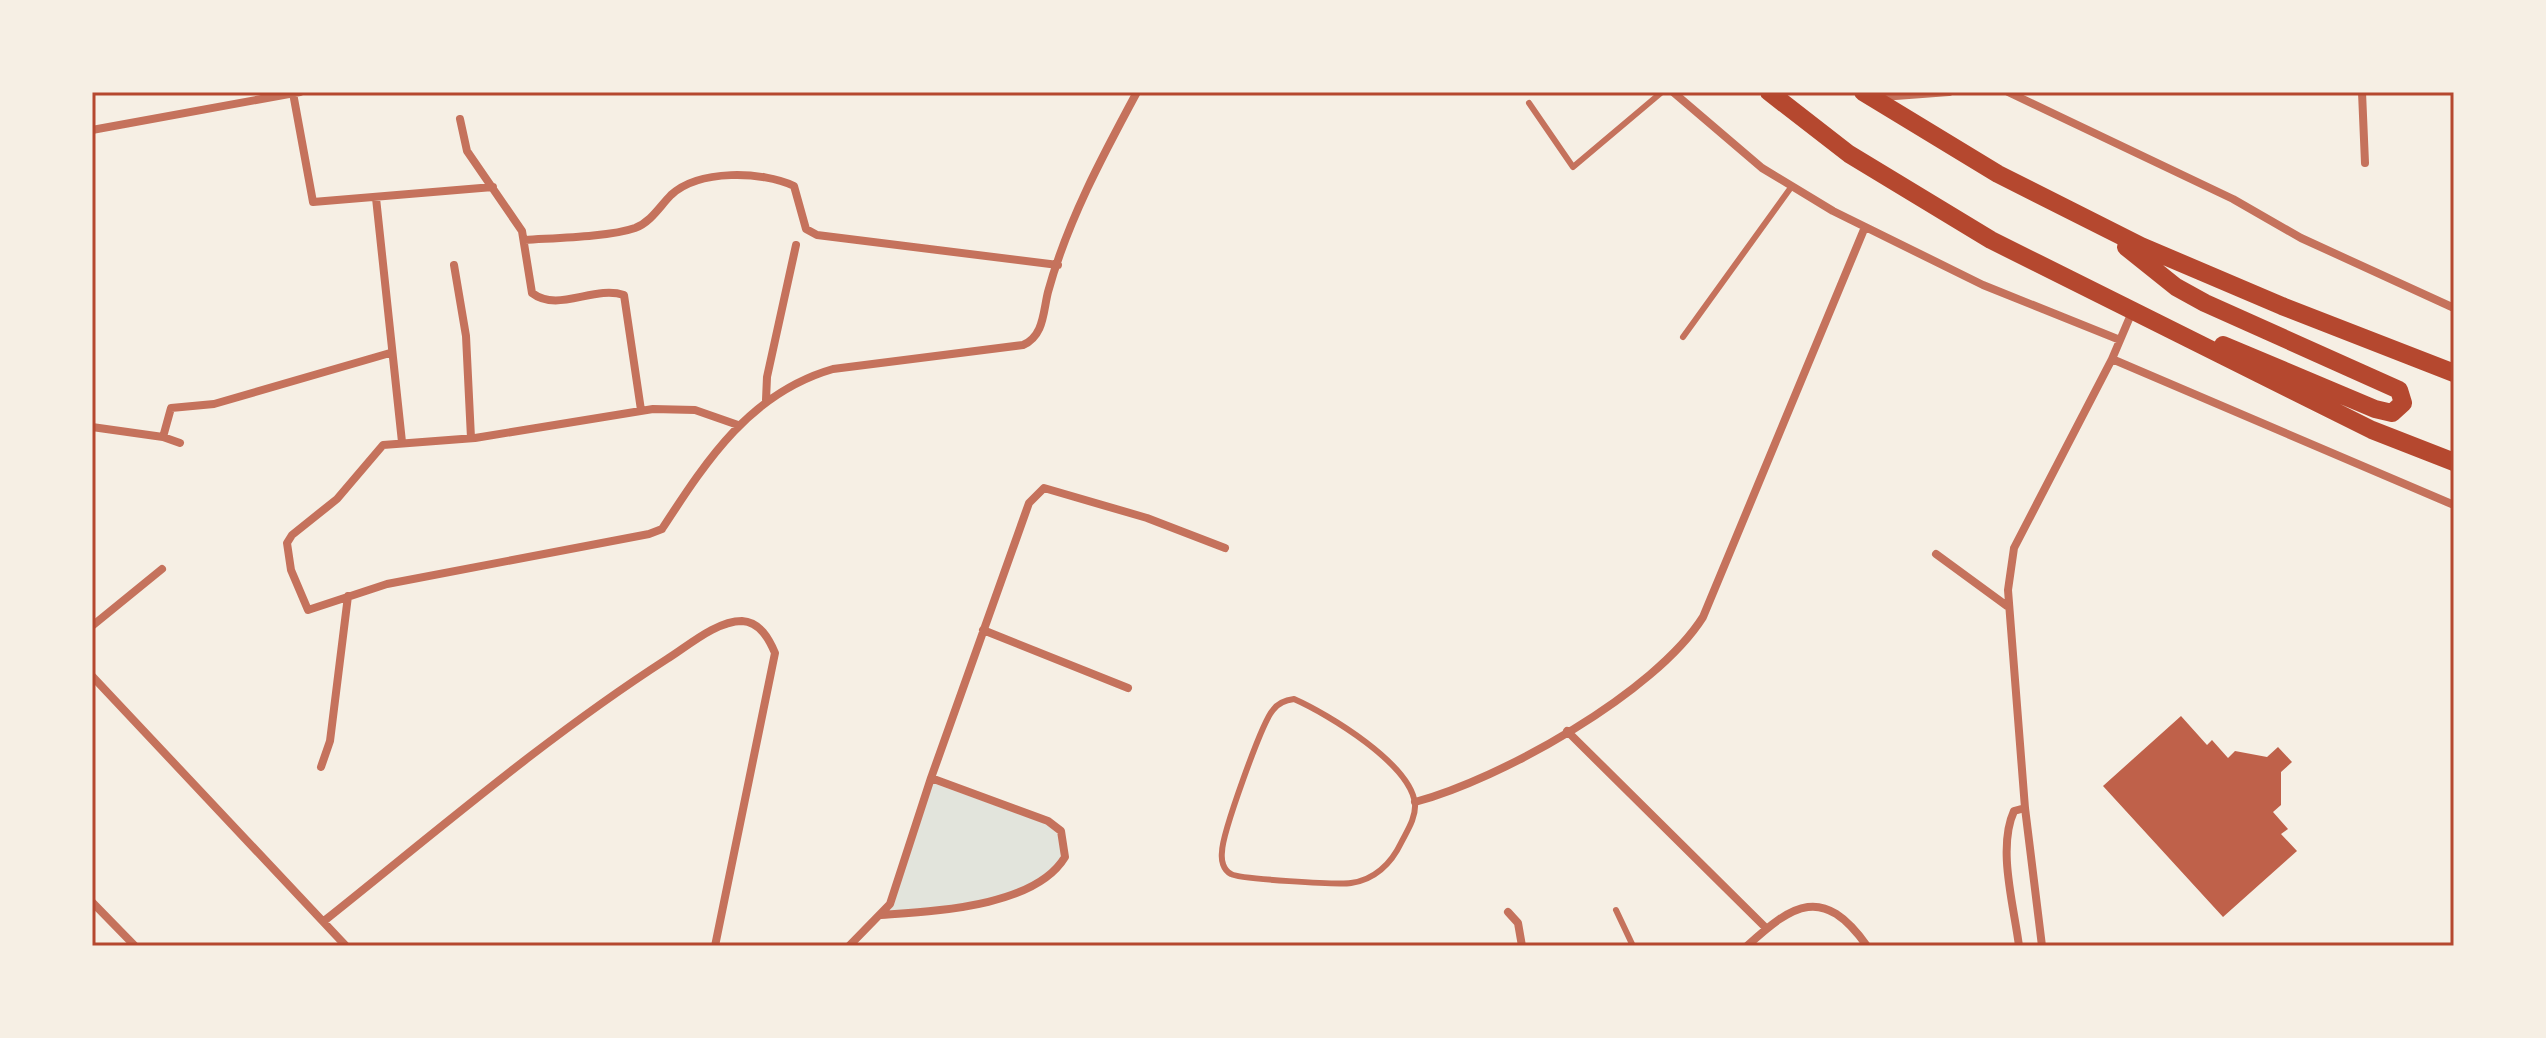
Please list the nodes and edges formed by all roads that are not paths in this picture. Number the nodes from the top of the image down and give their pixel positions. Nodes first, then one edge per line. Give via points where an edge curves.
1 (1137, 92) edge
2 (1662, 92) edge
3 (1673, 92) edge
4 (1769, 92) edge
5 (1949, 92) edge
6 (2008, 92) edge
7 (2362, 92) edge
8 (296, 93) edge
9 (1866, 94) edge
10 (1529, 103) dead end
11 (460, 119) dead end
12 (92, 130) edge
13 (2365, 163) dead end
14 (1792, 186) junction
15 (493, 187) junction
16 (376, 198) junction
17 (2099, 225) junction
18 (1865, 227) junction
19 (525, 240) junction
20 (796, 245) dead end
21 (454, 265) dead end
22 (1058, 265) junction
23 (2454, 308) edge
24 (2134, 313) junction
25 (1683, 337) dead end
26 (2120, 340) junction
27 (390, 353) junction
28 (2112, 359) junction
29 (2454, 373) edge
30 (766, 400) junction
31 (641, 410) junction
32 (738, 425) junction
33 (92, 427) edge
34 (163, 437) junction
35 (471, 438) junction
36 (402, 442) junction
37 (180, 443) dead end
38 (2454, 462) edge
39 (2454, 505) edge
40 (1225, 548) dead end
41 (1936, 554) dead end
42 (162, 569) dead end
43 (348, 596) junction
44 (2007, 606) junction
45 (92, 626) edge
46 (983, 630) junction
47 (92, 676) edge
48 (1128, 688) dead end
49 (1567, 731) junction
50 (321, 767) dead end
51 (931, 778) junction
52 (1415, 802) junction
53 (2025, 808) junction
54 (92, 902) edge
55 (1616, 910) dead end
56 (1508, 912) dead end
57 (881, 915) junction
58 (324, 921) junction
59 (1766, 928) junction
60 (135, 946) edge
61 (346, 946) edge
62 (715, 946) edge
63 (849, 946) edge
64 (1522, 946) edge
65 (1633, 946) edge
66 (1747, 946) edge
67 (1867, 946) edge
68 (2019, 946) edge
69 (2042, 946) edge

1 - 22 street via 1090,183
2 - 10 lane via 1573,167
3 - 14 street via 1762,168
4 - 24 highway via 1849,154 1978,232
5 - 9 street
6 - 23 street
7 - 13 street
8 - 12 street
8 - 16 street via 313,202
9 - 17 highway via 1998,174
11 - 15 street via 467,151
14 - 18 street
14 - 25 lane
15 - 16 street
15 - 19 street
16 - 27 street
17 - 24 highway via 2176,287 2388,385 2403,393 2403,403 2392,413 2375,409
17 - 29 highway via 2282,306
18 - 26 street via 1983,285
18 - 49 street via 1703,617 1676,651 1631,689
19 - 22 street via 635,228 671,195 700,178 768,177 794,186 806,229 817,235
19 - 31 street via 536,297 546,302 608,292 624,295
20 - 30 street
21 - 35 street via 466,336
22 - 30 street via 1032,341 833,369 803,378
24 - 26 street
24 - 38 highway via 2372,430
26 - 28 street
27 - 34 street via 214,404 171,408
27 - 36 street
28 - 39 street
28 - 44 street via 2014,548
30 - 32 street
31 - 32 street via 684,409
31 - 35 street
32 - 43 street via 662,529
33 - 34 street
34 - 37 street
35 - 36 street
36 - 43 street via 383,445 337,499 287,543 291,570 308,610
40 - 46 street via 1044,488 1024,514
41 - 44 street
42 - 45 street
43 - 50 street via 332,729
44 - 53 street
46 - 48 street
46 - 51 street
47 - 58 street
49 - 52 street via 1445,794
49 - 59 street
51 - 57 street via 904,870
51 - 57 street via 1048,821 1061,831 1065,857 1055,874 1020,891 948,909
52 - 52 lane via 1413,820 1396,853 1363,881 1343,885 1252,879 1230,874 1223,865 1221,851 1230,819 1271,711 1287,700 1309,706 1379,754 1403,776
53 - 68 street via 2014,811 2009,822
53 - 69 street
54 - 60 street
55 - 65 lane
56 - 64 street via 1518,923
57 - 63 street
58 - 61 street
58 - 62 street via 598,703 714,630 742,621 756,626 775,653
59 - 66 street
59 - 67 street via 1796,907 1827,909

